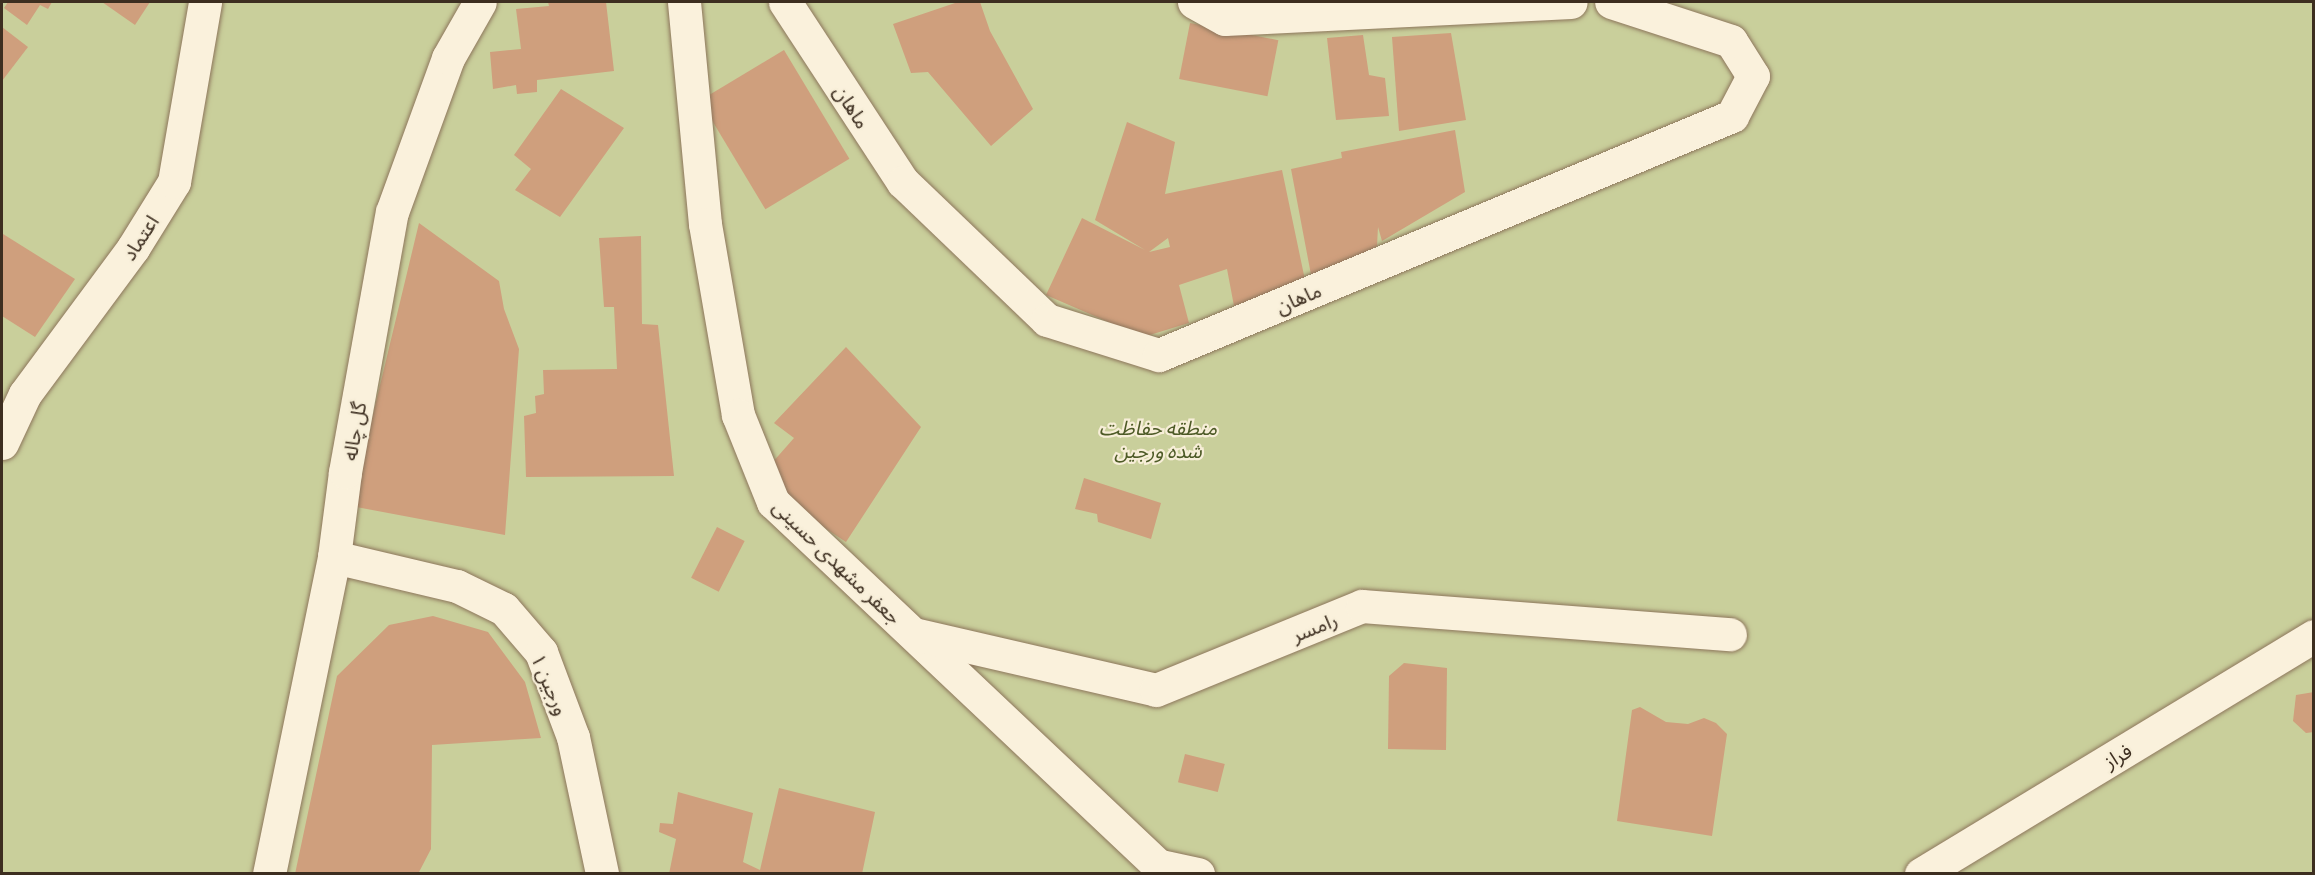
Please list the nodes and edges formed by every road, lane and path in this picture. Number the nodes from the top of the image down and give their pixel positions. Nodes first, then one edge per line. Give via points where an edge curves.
1 (205, 2) edge
2 (480, 2) edge
3 (684, 2) edge
4 (785, 2) edge
5 (1194, 2) edge
6 (1570, 2) edge
7 (1611, 2) edge
8 (2, 443) edge
9 (334, 557) junction
10 (912, 633) junction
11 (1730, 634) dead end
12 (2313, 636) edge
13 (1164, 870) edge
14 (269, 873) edge
15 (602, 873) edge
16 (1198, 873) edge
17 (1921, 873) edge

1 - 8 street, اعتماد via 174,182 133,248 25,394
2 - 9 street, گل چاله via 448,58 392,212 345,472
3 - 10 street, جعفر مشهدی حسینی via 705,225 738,415 773,502
4 - 7 street, ماهان via 903,182 1047,320 1159,355 1732,116 1753,76 1731,41
5 - 6 street via 1225,19
9 - 14 street, گل چاله
9 - 15 street, ورجین ۱ via 456,586 504,609 541,652 573,737
10 - 11 street, رامسر via 1155,690 1362,606
10 - 13 street, جعفر مشهدی حسینی
12 - 17 street, فراز
13 - 16 street

